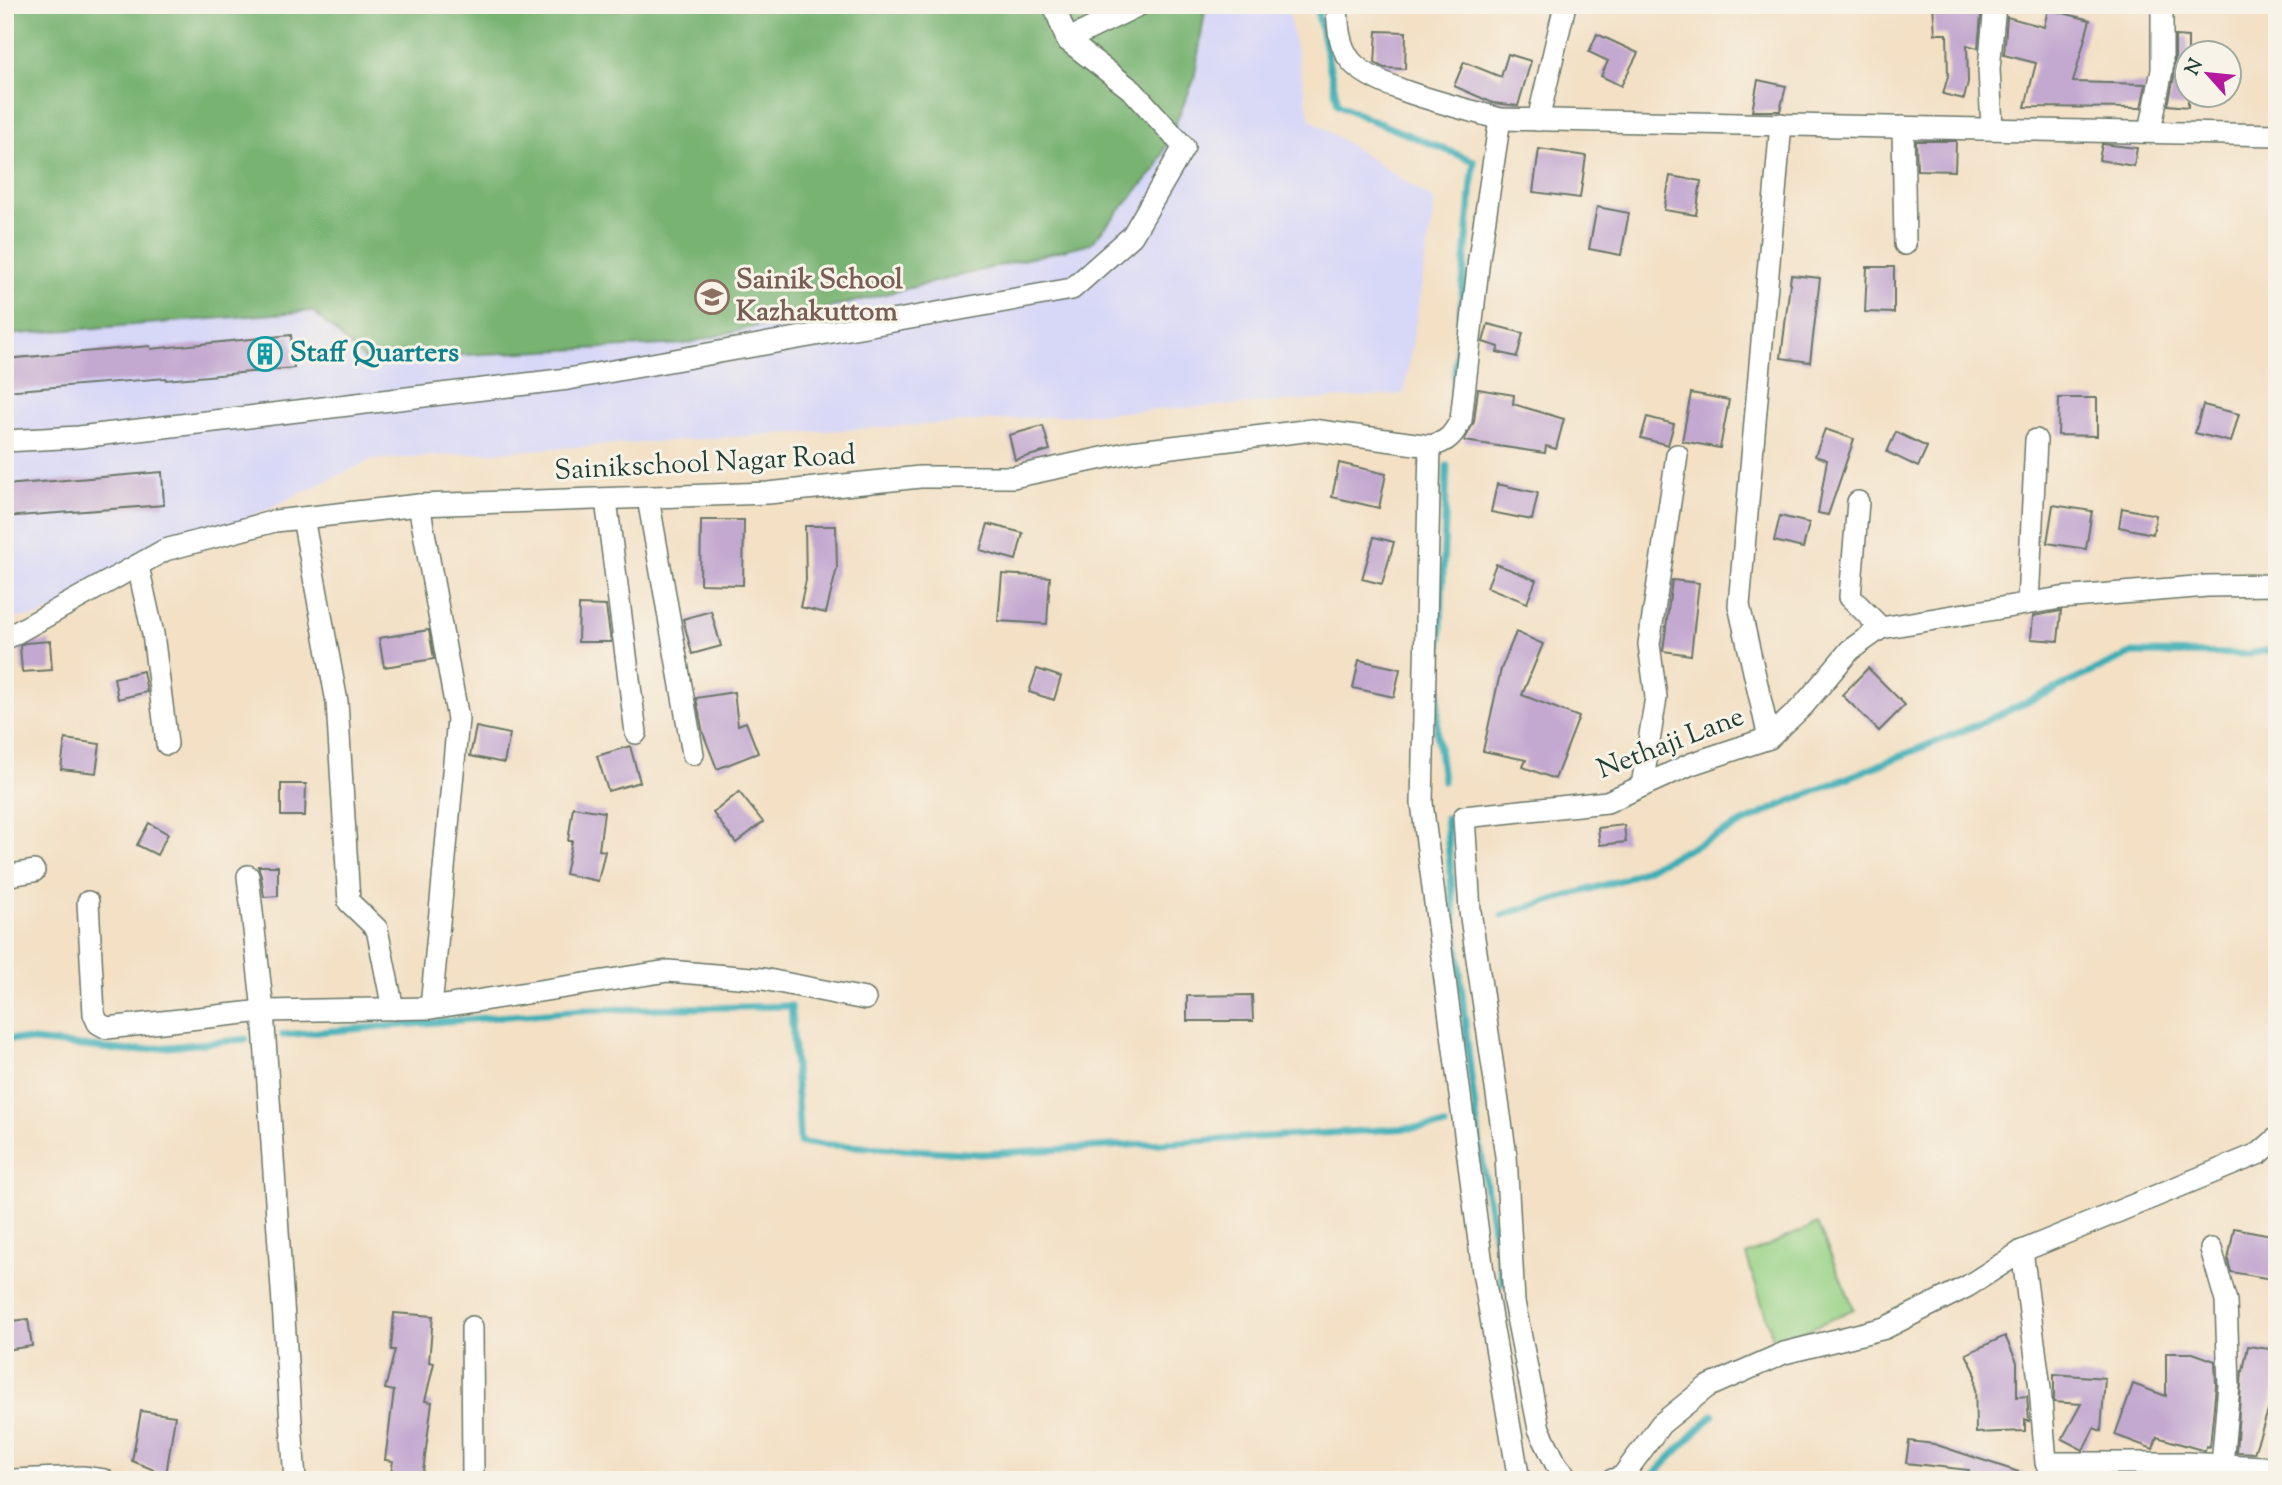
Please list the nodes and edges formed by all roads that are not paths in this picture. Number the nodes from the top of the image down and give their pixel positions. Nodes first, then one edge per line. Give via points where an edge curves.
1 (1054, 5) edge
2 (1139, 5) edge
3 (1337, 5) edge
4 (1565, 5) edge
5 (1996, 5) edge
6 (2162, 5) edge
7 (1067, 40) junction
8 (1500, 119) junction
9 (1538, 120) junction
10 (1781, 124) junction
11 (1903, 127) junction
12 (1992, 128) junction
13 (2150, 131) junction
14 (2277, 135) edge
15 (1905, 244) dead end
16 (2036, 440) dead end
17 (5, 441) edge
18 (1430, 446) junction
19 (1677, 455) dead end
20 (648, 498) junction
21 (606, 500) junction
22 (1858, 502) dead end
23 (419, 505) junction
24 (303, 518) junction
25 (138, 566) junction
26 (2277, 585) edge
27 (2028, 603) junction
28 (1881, 628) junction
29 (5, 639) edge
30 (636, 733) dead end
31 (1769, 738) junction
32 (167, 744) dead end
33 (693, 754) dead end
34 (1642, 786) junction
35 (34, 871) dead end
36 (5, 876) edge
37 (248, 876) dead end
38 (88, 902) dead end
39 (865, 999) dead end
40 (431, 1008) junction
41 (393, 1009) junction
42 (263, 1011) junction
43 (2277, 1138) edge
44 (2211, 1249) dead end
45 (2022, 1251) junction
46 (472, 1327) dead end
47 (2222, 1465) junction
48 (2277, 1470) edge
49 (5, 1471) edge
50 (2047, 1472) edge
51 (8, 1480) edge
52 (14, 1480) edge
53 (104, 1480) edge
54 (295, 1480) edge
55 (473, 1480) edge
56 (1519, 1480) edge
57 (1569, 1480) edge
58 (1612, 1480) edge

1 - 7 street
2 - 7 street
3 - 8 street via 1338,36 1351,62 1373,78
4 - 9 street
5 - 12 street via 1989,69
6 - 13 street via 2162,70
7 - 17 street via 1133,91 1184,147 1132,236 1073,289 568,379 79,437
8 - 9 street
8 - 18 street via 1461,420 1444,443
9 - 10 street
10 - 11 street
10 - 31 street via 1740,605
11 - 12 street
11 - 15 street
12 - 13 street
13 - 14 street
16 - 27 street
18 - 20 street, Sainikschool Nagar Road via 1312,430 1131,452 1013,477 920,477 768,493
18 - 56 street via 1422,803 1483,1272
19 - 34 street via 1649,644 1656,697
20 - 21 street, Sainikschool Nagar Road
20 - 33 street
21 - 23 street, Sainikschool Nagar Road
21 - 30 street
22 - 28 street via 1850,597
23 - 24 street, Sainikschool Nagar Road
23 - 40 street via 458,719
24 - 25 street, Sainikschool Nagar Road via 165,550
24 - 41 street via 337,702 349,902 377,929
25 - 29 street, Sainikschool Nagar Road
25 - 32 street via 153,634
26 - 27 street, Nethaji Lane via 2207,586
27 - 28 street, Nethaji Lane
28 - 31 street, Nethaji Lane via 1850,650
31 - 34 street, Nethaji Lane
34 - 57 street, Nethaji Lane via 1606,802 1464,817 1470,911 1506,1156 1514,1302 1539,1430
35 - 36 street
37 - 42 street
38 - 42 street via 98,1023 122,1027
39 - 40 street via 763,979 668,971
40 - 41 street
41 - 42 street
42 - 54 street
43 - 45 street via 2260,1153
44 - 47 street via 2226,1301 2229,1385
45 - 50 street
45 - 58 street via 1968,1286 1885,1328 1784,1353 1707,1387 1661,1424 1622,1477
46 - 55 street
47 - 48 street
47 - 50 street
49 - 51 street
52 - 53 street via 82,1476

